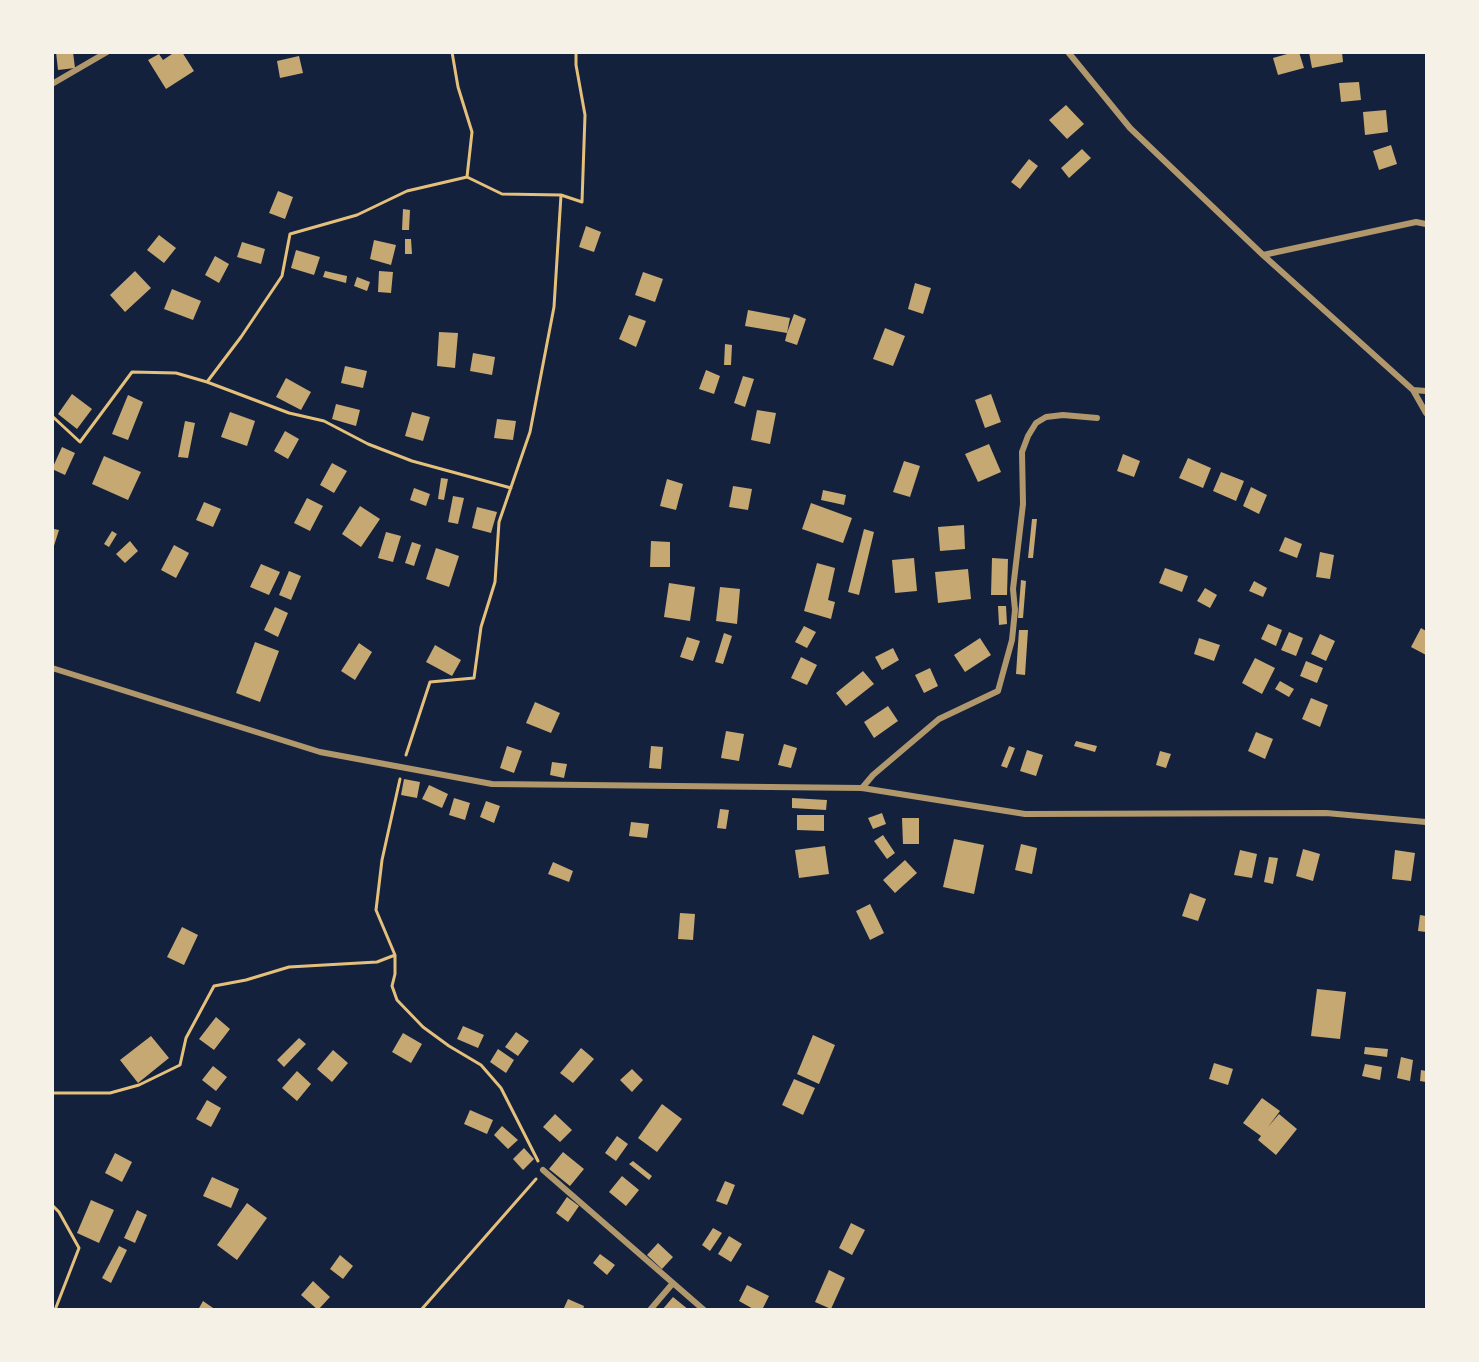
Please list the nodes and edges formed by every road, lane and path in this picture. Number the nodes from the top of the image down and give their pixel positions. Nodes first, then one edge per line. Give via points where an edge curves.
1 (107, 52) edge
2 (452, 52) edge
3 (576, 52) edge
4 (1068, 52) edge
5 (52, 84) edge
6 (467, 177) junction
7 (561, 195) junction
8 (1426, 224) edge
9 (1263, 255) junction
10 (207, 382) junction
11 (1413, 390) junction
12 (1426, 390) edge
13 (1426, 413) edge
14 (52, 416) edge
15 (1097, 418) dead end
16 (511, 488) junction
17 (52, 668) edge
18 (403, 767) junction
19 (862, 788) junction
20 (1426, 822) edge
21 (395, 956) junction
22 (52, 1093) edge
23 (543, 1170) junction
24 (52, 1205) edge
25 (673, 1284) junction
26 (55, 1310) edge
27 (421, 1310) edge
28 (650, 1310) edge
29 (704, 1310) edge

1 - 5 street
2 - 6 path via 472,132
3 - 7 path via 585,115 582,202
4 - 9 street via 1130,128
6 - 7 path via 502,194
6 - 10 path via 407,191 357,215 290,234 282,276
7 - 16 path via 554,307 531,432
8 - 9 street via 1416,222
9 - 11 street
10 - 14 path via 176,373 132,372 80,442
10 - 16 path via 289,413 324,421 412,462
11 - 12 street
11 - 13 street
15 - 19 street via 1046,417 1036,423 1022,452 1023,504 1013,589 1012,640 998,691 939,718
16 - 18 path via 500,522 495,582 481,627 474,678 430,682
17 - 18 street via 320,752
18 - 19 street via 492,784
18 - 21 path via 382,860 376,910
19 - 20 street via 1025,814 1326,813
21 - 22 path via 377,962 289,967 214,986 186,1038 180,1065 139,1085 110,1093
21 - 23 path via 392,986 397,1000 423,1027 481,1065 501,1088
23 - 25 street
23 - 27 path
24 - 26 path via 79,1248
25 - 28 street
25 - 29 street

